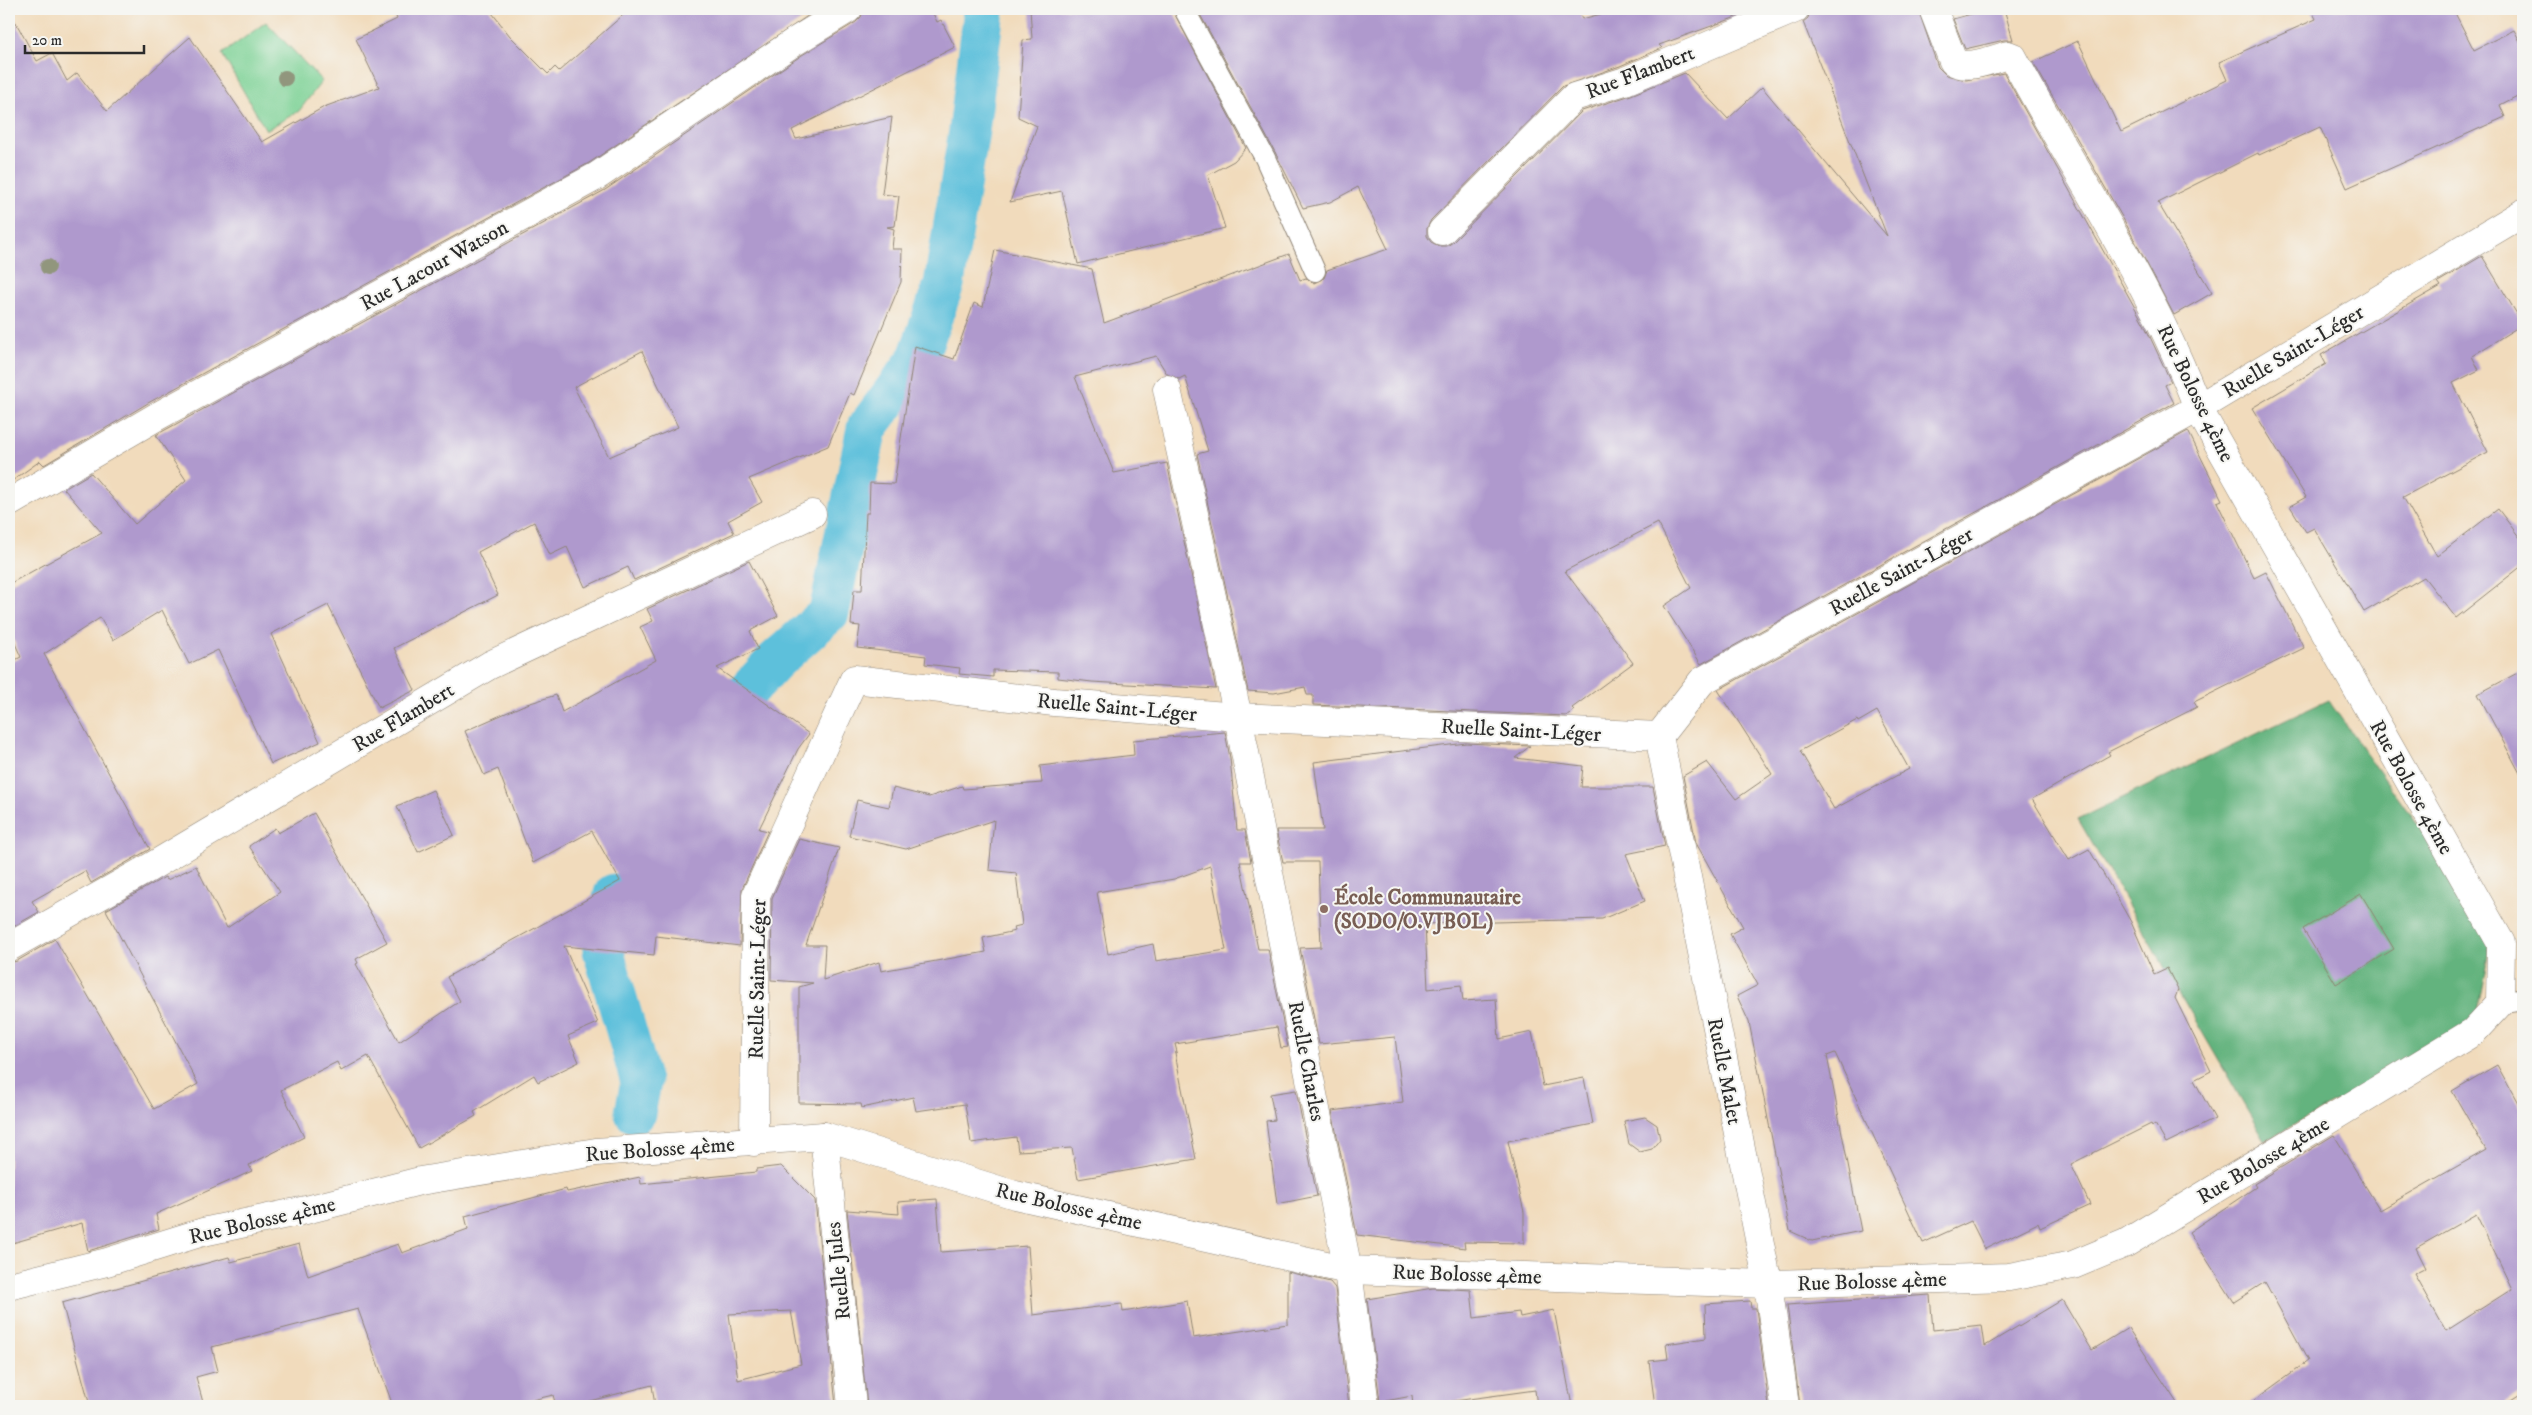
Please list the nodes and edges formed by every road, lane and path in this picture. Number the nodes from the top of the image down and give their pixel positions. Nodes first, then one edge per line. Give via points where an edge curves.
1 (848, 9) edge
2 (1184, 9) edge
3 (1795, 9) edge
4 (1933, 9) edge
5 (2523, 213) edge
6 (1442, 231) dead end
7 (1314, 271) dead end
8 (1167, 389) dead end
9 (2198, 408) junction
10 (9, 503) edge
11 (812, 514) dead end
12 (1238, 717) junction
13 (1660, 736) junction
14 (9, 947) edge
15 (2512, 1001) edge
16 (824, 1136) junction
17 (754, 1142) junction
18 (1348, 1270) junction
19 (1768, 1284) junction
20 (9, 1286) edge
21 (852, 1406) edge
22 (1365, 1406) edge
23 (1785, 1406) edge

1 - 10 street, Rue Lacour Watson via 597,176 156,417
2 - 7 lane via 1265,158
3 - 6 street, Rue Flambert via 1625,81 1574,97
4 - 9 street, Rue Bolosse 4ème via 1958,65 2008,55 2013,57 2149,296 2182,365
5 - 9 street, Ruelle Saint-Léger
8 - 12 street, Ruelle Charles
9 - 13 street, Ruelle Saint-Léger via 1702,681
9 - 15 street, Rue Bolosse 4ème via 2501,943
11 - 14 street, Rue Flambert via 490,665 149,868
12 - 13 street, Ruelle Saint-Léger
12 - 17 street, Ruelle Saint-Léger via 1054,702 854,679 756,895
12 - 18 street, Ruelle Charles
13 - 19 street, Ruelle Malet
15 - 19 street, Rue Bolosse 4ème via 2473,1032 2126,1243 2073,1265 2009,1277
16 - 17 street, Rue Bolosse 4ème
16 - 18 street, Rue Bolosse 4ème via 1015,1196
16 - 21 street, Ruelle Jules
17 - 20 street, Rue Bolosse 4ème via 596,1152 420,1181 203,1232 107,1262
18 - 19 street, Rue Bolosse 4ème
18 - 22 street, Ruelle Charles
19 - 23 street, Ruelle Malet

